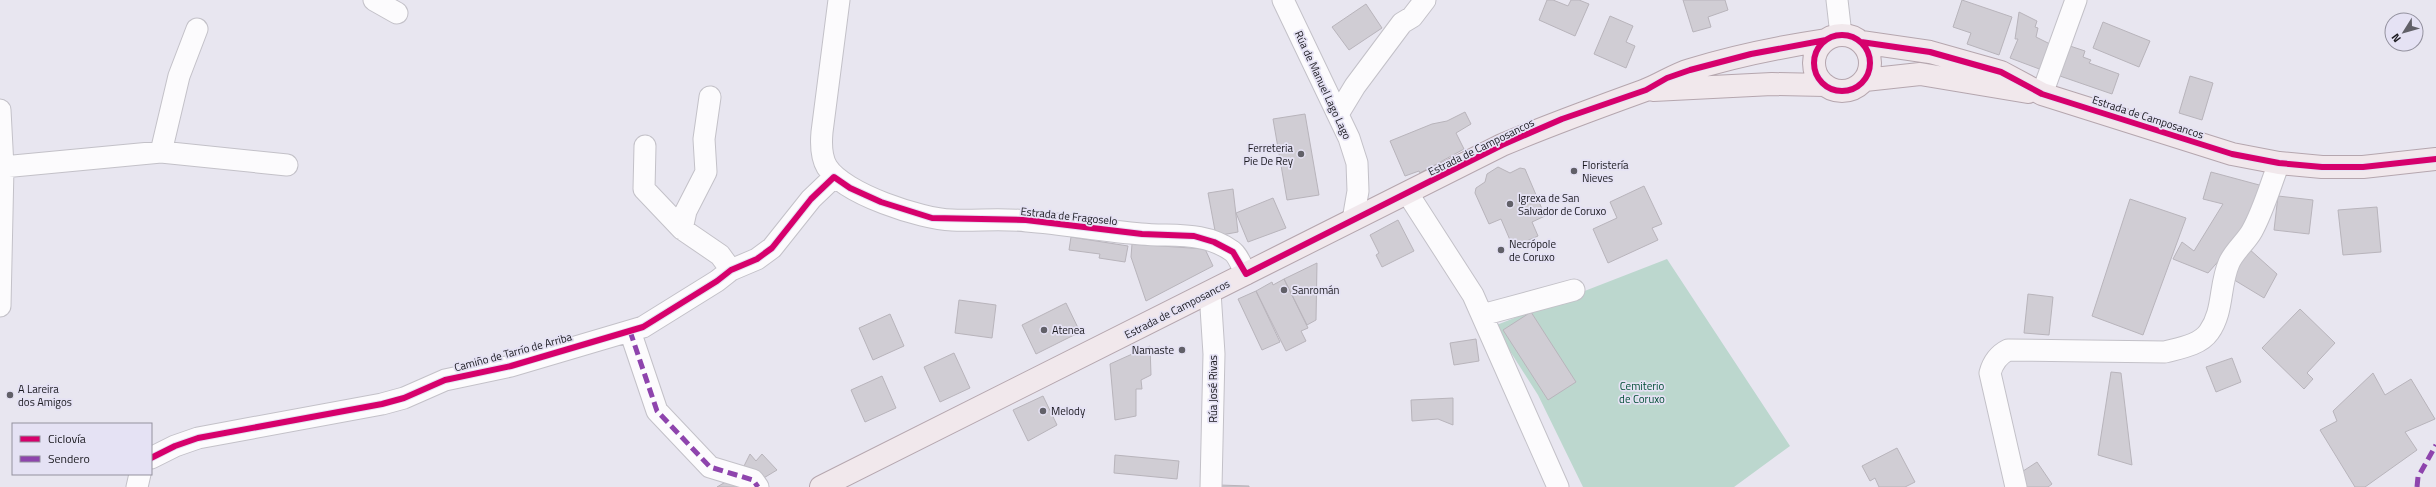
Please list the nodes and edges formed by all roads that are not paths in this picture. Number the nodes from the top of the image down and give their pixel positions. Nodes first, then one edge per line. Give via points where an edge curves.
1 (374, 0) edge
2 (840, 0) edge
3 (1283, 0) edge
4 (1425, 0) edge
5 (1837, 0) edge
6 (2076, 0) edge
7 (397, 13) dead end
8 (197, 29) dead end
9 (1834, 37) junction
10 (1861, 42) junction
11 (1865, 80) junction
12 (1825, 85) junction
13 (1646, 90) junction
14 (2042, 94) junction
15 (710, 97) dead end
16 (0, 110) edge
17 (1338, 114) junction
18 (645, 146) dead end
19 (161, 152) junction
20 (2436, 159) edge
21 (2279, 163) junction
22 (287, 165) dead end
23 (3, 167) junction
24 (834, 177) junction
25 (1408, 194) junction
26 (1353, 220) junction
27 (682, 229) junction
28 (731, 270) junction
29 (1246, 274) junction
30 (1574, 290) dead end
31 (1210, 292) junction
32 (0, 306) edge
33 (1482, 315) junction
34 (630, 331) junction
35 (152, 458) edge
36 (140, 475) edge
37 (137, 487) edge
38 (758, 487) edge
39 (821, 487) edge
40 (1211, 487) edge
41 (1558, 487) edge
42 (2016, 487) edge

1 - 7 street
2 - 24 street, Estrada de Fragoselo via 821,148 826,166
3 - 17 street, Rúa de Manuel Lago Lago
4 - 17 street via 1412,17 1402,23 1355,86
5 - 9 street
6 - 14 street
8 - 19 street via 179,76
9 - 10 main road, Estrada de Camposancos via 1852,37
9 - 12 main road via 1820,45 1814,59 1816,74
9 - 13 main road, Estrada de Camposancos via 1690,70 1667,78
10 - 11 main road via 1870,56 1869,73
10 - 14 main road, Estrada de Camposancos via 1930,52 2001,72
11 - 12 main road, Estrada de Camposancos via 1859,86 1846,91 1833,90
11 - 14 main road, Estrada de Camposancos via 1920,74
12 - 13 main road, Estrada de Camposancos via 1772,84
13 - 25 main road, Estrada de Camposancos via 1562,119 1502,145
14 - 21 main road, Estrada de Camposancos via 2185,141
15 - 27 street via 704,139 706,172 686,211
16 - 23 street
17 - 26 street, Rúa de Manuel Lago Lago via 1357,163 1358,191
18 - 27 street via 644,189
19 - 22 street
19 - 23 street
20 - 21 main road, Estrada de Camposancos via 2363,167
21 - 42 street via 2266,203 2251,232 2230,261 2222,281 2220,312 2208,333 2190,345 2165,352 2008,350 2000,354 1990,373
23 - 32 street
24 - 28 street, Camiño de Tarrío de Arriba via 812,199 772,248 757,259
24 - 29 street, Estrada de Fragoselo via 850,188 881,202 932,218 1026,220 1142,234 1194,236 1214,242 1233,252
25 - 26 main road, Estrada de Camposancos
25 - 33 street via 1473,295
26 - 29 main road, Estrada de Camposancos
27 - 28 street via 720,255
28 - 34 street, Camiño de Tarrío de Arriba via 643,327
29 - 31 main road, Estrada de Camposancos
30 - 33 street
31 - 39 main road, Estrada de Camposancos
31 - 40 street, Rúa José Rivas via 1214,354
33 - 41 street
34 - 35 street, Camiño de Tarrío de Arriba via 510,366 445,380 404,398 382,404 198,438
34 - 38 street via 657,411 710,467 753,480
36 - 37 street

